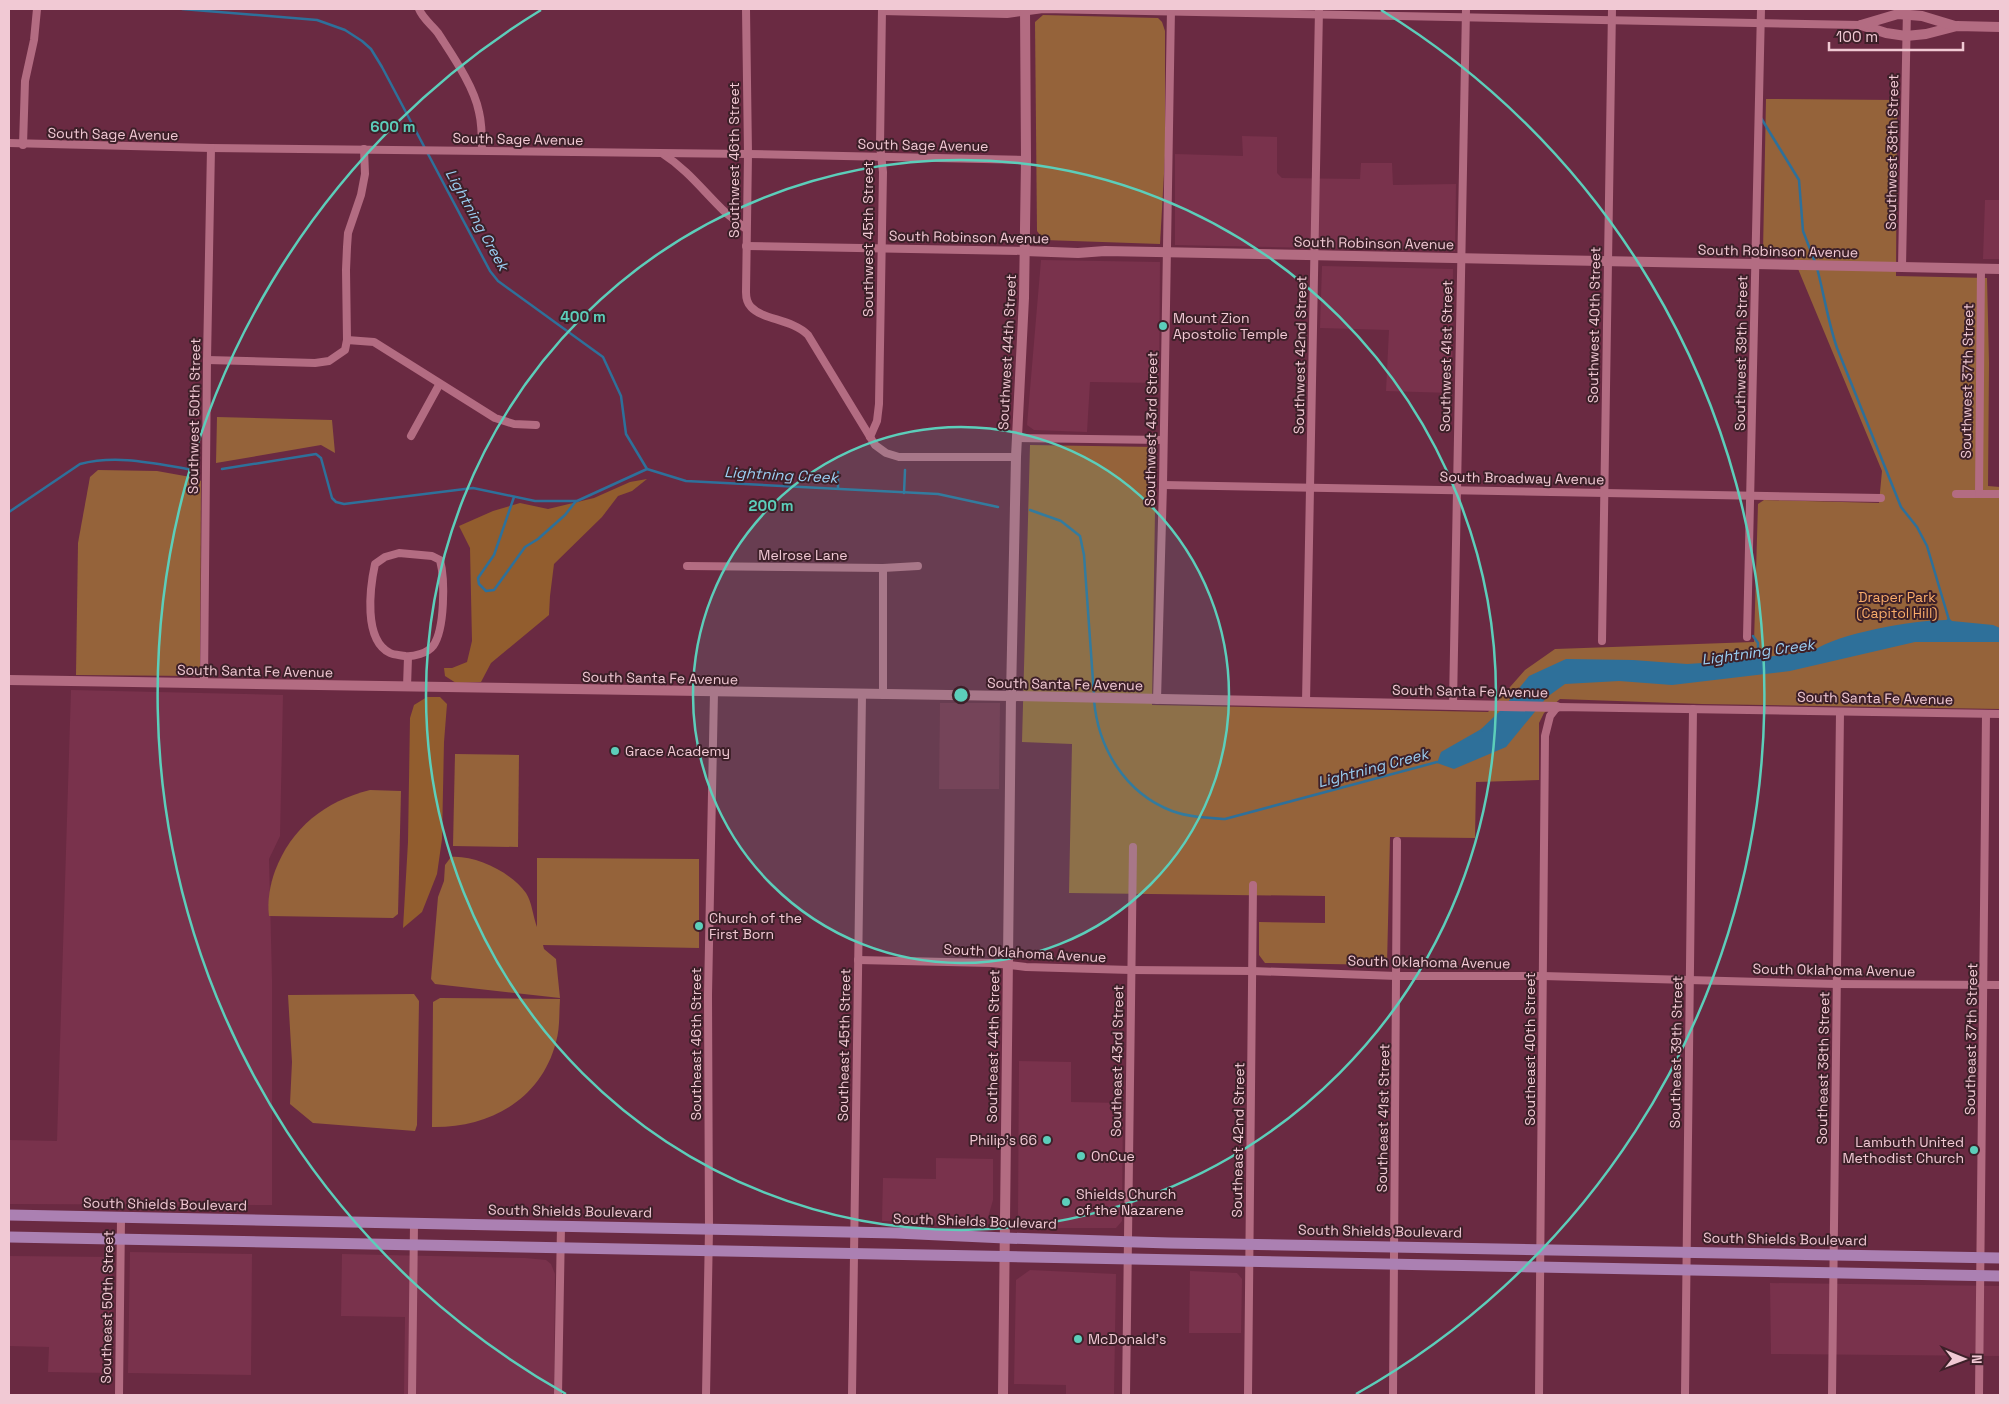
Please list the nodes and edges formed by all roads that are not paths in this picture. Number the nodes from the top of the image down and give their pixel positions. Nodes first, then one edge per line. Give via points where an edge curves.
1 (37, 9) edge
2 (419, 9) edge
3 (746, 9) edge
4 (1612, 9) edge
5 (1761, 9) edge
6 (882, 10) edge
7 (1025, 10) edge
8 (1171, 10) edge
9 (1319, 12) edge
10 (1907, 12) edge
11 (1466, 13) edge
12 (1612, 19) junction
13 (1760, 22) junction
14 (1862, 25) junction
15 (1957, 26) junction
16 (2000, 27) edge
17 (1906, 36) junction
18 (9, 143) edge
19 (23, 145) junction
20 (211, 148) junction
21 (364, 149) junction
22 (482, 150) junction
23 (662, 154) junction
24 (748, 154) junction
25 (881, 157) junction
26 (1026, 160) junction
27 (746, 229) junction
28 (746, 246) junction
29 (881, 249) junction
30 (1025, 251) junction
31 (1167, 253) junction
32 (1314, 256) junction
33 (1461, 258) junction
34 (1608, 261) junction
35 (1754, 264) junction
36 (1902, 267) junction
37 (1981, 269) junction
38 (2000, 269) edge
39 (347, 340) junction
40 (207, 360) junction
41 (440, 385) junction
42 (536, 425) dead end
43 (411, 436) dead end
44 (870, 437) junction
45 (1016, 438) junction
46 (1163, 440) junction
47 (1016, 458) junction
48 (1163, 485) junction
49 (1310, 487) junction
50 (1457, 490) junction
51 (1604, 492) junction
52 (1751, 494) junction
53 (1956, 494) dead end
54 (1979, 494) junction
55 (2000, 494) edge
56 (1881, 498) dead end
57 (687, 566) dead end
58 (918, 566) dead end
59 (882, 568) junction
60 (1747, 637) dead end
61 (1602, 641) dead end
62 (408, 656) junction
63 (9, 680) edge
64 (204, 683) junction
65 (407, 687) junction
66 (714, 692) junction
67 (862, 695) junction
68 (882, 695) junction
69 (1011, 696) junction
70 (1157, 700) junction
71 (1306, 702) junction
72 (1453, 704) junction
73 (1557, 707) junction
74 (1693, 709) junction
75 (1840, 712) junction
76 (1986, 714) junction
77 (2000, 714) edge
78 (1397, 841) dead end
79 (1133, 847) dead end
80 (1253, 885) dead end
81 (858, 960) junction
82 (1008, 964) junction
83 (1131, 970) junction
84 (1252, 970) junction
85 (1397, 976) junction
86 (1543, 976) junction
87 (1690, 980) junction
88 (1836, 984) junction
89 (1985, 985) junction
90 (2000, 985) edge
91 (9, 1216) edge
92 (120, 1218) junction
93 (414, 1224) junction
94 (561, 1226) junction
95 (709, 1229) junction
96 (854, 1232) junction
97 (9, 1237) edge
98 (1005, 1238) junction
99 (120, 1240) junction
100 (1128, 1242) junction
101 (1249, 1244) junction
102 (414, 1245) junction
103 (561, 1247) junction
104 (1394, 1247) junction
105 (708, 1250) junction
106 (1541, 1250) junction
107 (1686, 1252) junction
108 (854, 1253) junction
109 (1834, 1255) junction
110 (1004, 1257) junction
111 (1979, 1257) junction
112 (2000, 1258) edge
113 (1127, 1259) junction
114 (1249, 1262) junction
115 (1394, 1264) junction
116 (1541, 1267) junction
117 (1687, 1270) junction
118 (1833, 1272) junction
119 (1980, 1275) junction
120 (2000, 1276) edge
121 (119, 1395) edge
122 (412, 1395) edge
123 (558, 1395) edge
124 (706, 1395) edge
125 (852, 1395) edge
126 (1003, 1395) edge
127 (1126, 1395) edge
128 (1248, 1395) edge
129 (1393, 1395) edge
130 (1539, 1395) edge
131 (1685, 1395) edge
132 (1832, 1395) edge
133 (1979, 1395) edge

1 - 19 street via 25,81
2 - 22 street via 436,30 472,92 479,112
3 - 24 street, Southwest 46th Street
4 - 12 street, Southwest 40th Street
5 - 13 street, Southwest 39th Street
6 - 7 street via 1006,14
6 - 25 street, Southwest 45th Street
7 - 8 street
7 - 26 street, Southwest 44th Street
8 - 9 street
8 - 31 street, Southwest 43rd Street
9 - 11 street
9 - 32 street, Southwest 42nd Street
10 - 14 street
10 - 15 street
10 - 17 street, Southwest 38th Street
11 - 12 street
11 - 33 street, Southwest 41st Street
12 - 13 street
12 - 34 street, Southwest 40th Street
13 - 14 street
13 - 35 street, Southwest 39th Street
14 - 17 street
15 - 16 street
15 - 17 street
17 - 36 street, Southwest 38th Street
18 - 19 street, South Sage Avenue
19 - 20 street, South Sage Avenue
20 - 21 street, South Sage Avenue
20 - 40 street, Southwest 50th Street
21 - 22 street, South Sage Avenue
21 - 39 street via 365,174 361,195 348,233
22 - 23 street, South Sage Avenue
23 - 24 street, South Sage Avenue
23 - 27 street via 688,172 725,212
24 - 25 street, South Sage Avenue
24 - 27 street, Southwest 46th Street
25 - 26 street, South Sage Avenue
25 - 29 street, Southwest 45th Street
26 - 30 street, Southwest 44th Street
27 - 28 street, Southwest 46th Street
28 - 29 street, South Robinson Avenue
28 - 44 street, Southwest 46th Street via 748,304 752,309 796,326 808,335
29 - 30 street, South Robinson Avenue
29 - 44 street, Southwest 45th Street via 878,404 877,421
30 - 31 street, South Robinson Avenue
30 - 45 street, Southwest 44th Street
31 - 32 street, South Robinson Avenue
31 - 46 street, Southwest 43rd Street
32 - 33 street, South Robinson Avenue
32 - 49 street, Southwest 42nd Street
33 - 34 street, South Robinson Avenue
33 - 50 street, Southwest 41st Street
34 - 35 street, South Robinson Avenue
34 - 51 street, Southwest 40th Street
35 - 36 street, South Robinson Avenue
35 - 52 street, Southwest 39th Street
36 - 37 street, South Robinson Avenue
37 - 38 street, South Robinson Avenue
37 - 54 street, Southwest 37th Street
39 - 40 street via 345,350 329,361
39 - 41 street via 374,342
40 - 64 street, Southwest 50th Street
41 - 42 street via 495,418 514,424
41 - 43 street
44 - 47 street via 882,451 899,457
45 - 46 street
45 - 47 street, Southwest 44th Street
46 - 48 street, Southwest 43rd Street
47 - 69 street, Southwest 44th Street
48 - 49 street, South Broadway Avenue
48 - 70 street, Southwest 43rd Street
49 - 50 street, South Broadway Avenue
49 - 71 street, Southwest 42nd Street
50 - 51 street, South Broadway Avenue
50 - 72 street, Southwest 41st Street
51 - 52 street, South Broadway Avenue
51 - 61 street, Southwest 40th Street
52 - 56 street, South Broadway Avenue
52 - 60 street, Southwest 39th Street
53 - 54 street
54 - 55 street
57 - 59 street, Melrose Lane
58 - 59 street, Melrose Lane
59 - 68 street
62 - 62 street via 421,654 432,647 440,634 443,570 440,560 432,556 399,553 375,564 370,617 373,631 381,644 390,653
62 - 65 street
63 - 64 street, South Santa Fe Avenue
64 - 65 street, South Santa Fe Avenue
65 - 66 street, South Santa Fe Avenue
66 - 67 street, South Santa Fe Avenue
66 - 95 street, Southeast 46th Street via 708,995
67 - 68 street, South Santa Fe Avenue
67 - 81 street, Southeast 45th Street
68 - 69 street, South Santa Fe Avenue
69 - 70 street, South Santa Fe Avenue
69 - 82 street, Southeast 44th Street
70 - 71 street, South Santa Fe Avenue
71 - 72 street, South Santa Fe Avenue
72 - 73 street, South Santa Fe Avenue
73 - 74 street, South Santa Fe Avenue
73 - 86 street, Southeast 40th Street via 1550,716 1545,736
74 - 75 street, South Santa Fe Avenue
74 - 87 street, Southeast 39th Street
75 - 76 street, South Santa Fe Avenue
75 - 88 street, Southeast 38th Street
76 - 77 street, South Santa Fe Avenue
76 - 89 street, Southeast 37th Street
78 - 85 street, Southeast 41st Street
79 - 83 street, Southeast 43rd Street
80 - 84 street, Southeast 42nd Street
81 - 82 street, South Oklahoma Avenue
81 - 96 street, Southeast 45th Street
82 - 83 street, South Oklahoma Avenue
82 - 98 street, Southeast 44th Street
83 - 84 street, South Oklahoma Avenue
83 - 100 street, Southeast 43rd Street
84 - 85 street, South Oklahoma Avenue
84 - 101 street, Southeast 42nd Street
85 - 86 street, South Oklahoma Avenue
85 - 104 street, Southeast 41st Street
86 - 87 street, South Oklahoma Avenue
86 - 106 street, Southeast 40th Street
87 - 88 street, South Oklahoma Avenue
87 - 107 street, Southeast 39th Street
88 - 89 street, South Oklahoma Avenue
88 - 109 street, Southeast 38th Street
89 - 90 street, South Oklahoma Avenue
89 - 111 street, Southeast 37th Street
91 - 92 main road, South Shields Boulevard
92 - 93 main road, South Shields Boulevard
92 - 99 street, Southeast 50th Street
93 - 94 main road, South Shields Boulevard
93 - 102 street
94 - 95 main road, South Shields Boulevard
94 - 103 street
95 - 96 main road, South Shields Boulevard
95 - 105 street, Southeast 46th Street
96 - 98 main road, South Shields Boulevard
96 - 108 street, Southeast 45th Street
97 - 99 main road
98 - 100 main road, South Shields Boulevard
98 - 110 street, Southeast 44th Street
99 - 102 main road
99 - 121 street, Southeast 50th Street
100 - 101 main road, South Shields Boulevard
100 - 113 street, Southeast 43rd Street
101 - 104 main road, South Shields Boulevard
101 - 114 street, Southeast 42nd Street
102 - 103 main road
102 - 122 street
103 - 105 main road
103 - 123 street
104 - 106 main road, South Shields Boulevard
104 - 115 street, Southeast 41st Street
105 - 108 main road
105 - 124 street, Southeast 46th Street
106 - 107 main road, South Shields Boulevard
106 - 116 street, Southeast 40th Street
107 - 109 main road, South Shields Boulevard
107 - 117 street, Southeast 39th Street
108 - 110 main road
108 - 125 street, Southeast 45th Street
109 - 111 main road, South Shields Boulevard
109 - 118 street, Southeast 38th Street
110 - 113 main road
110 - 126 street, Southeast 44th Street
111 - 112 main road, South Shields Boulevard
111 - 119 street, Southeast 37th Street
113 - 114 main road
113 - 127 street, Southeast 43rd Street
114 - 115 main road
114 - 128 street, Southeast 42nd Street
115 - 116 main road
115 - 129 street, Southeast 41st Street
116 - 117 main road
116 - 130 street, Southeast 40th Street
117 - 118 main road
117 - 131 street, Southeast 39th Street
118 - 119 main road
118 - 132 street, Southeast 38th Street
119 - 120 main road
119 - 133 street, Southeast 37th Street

